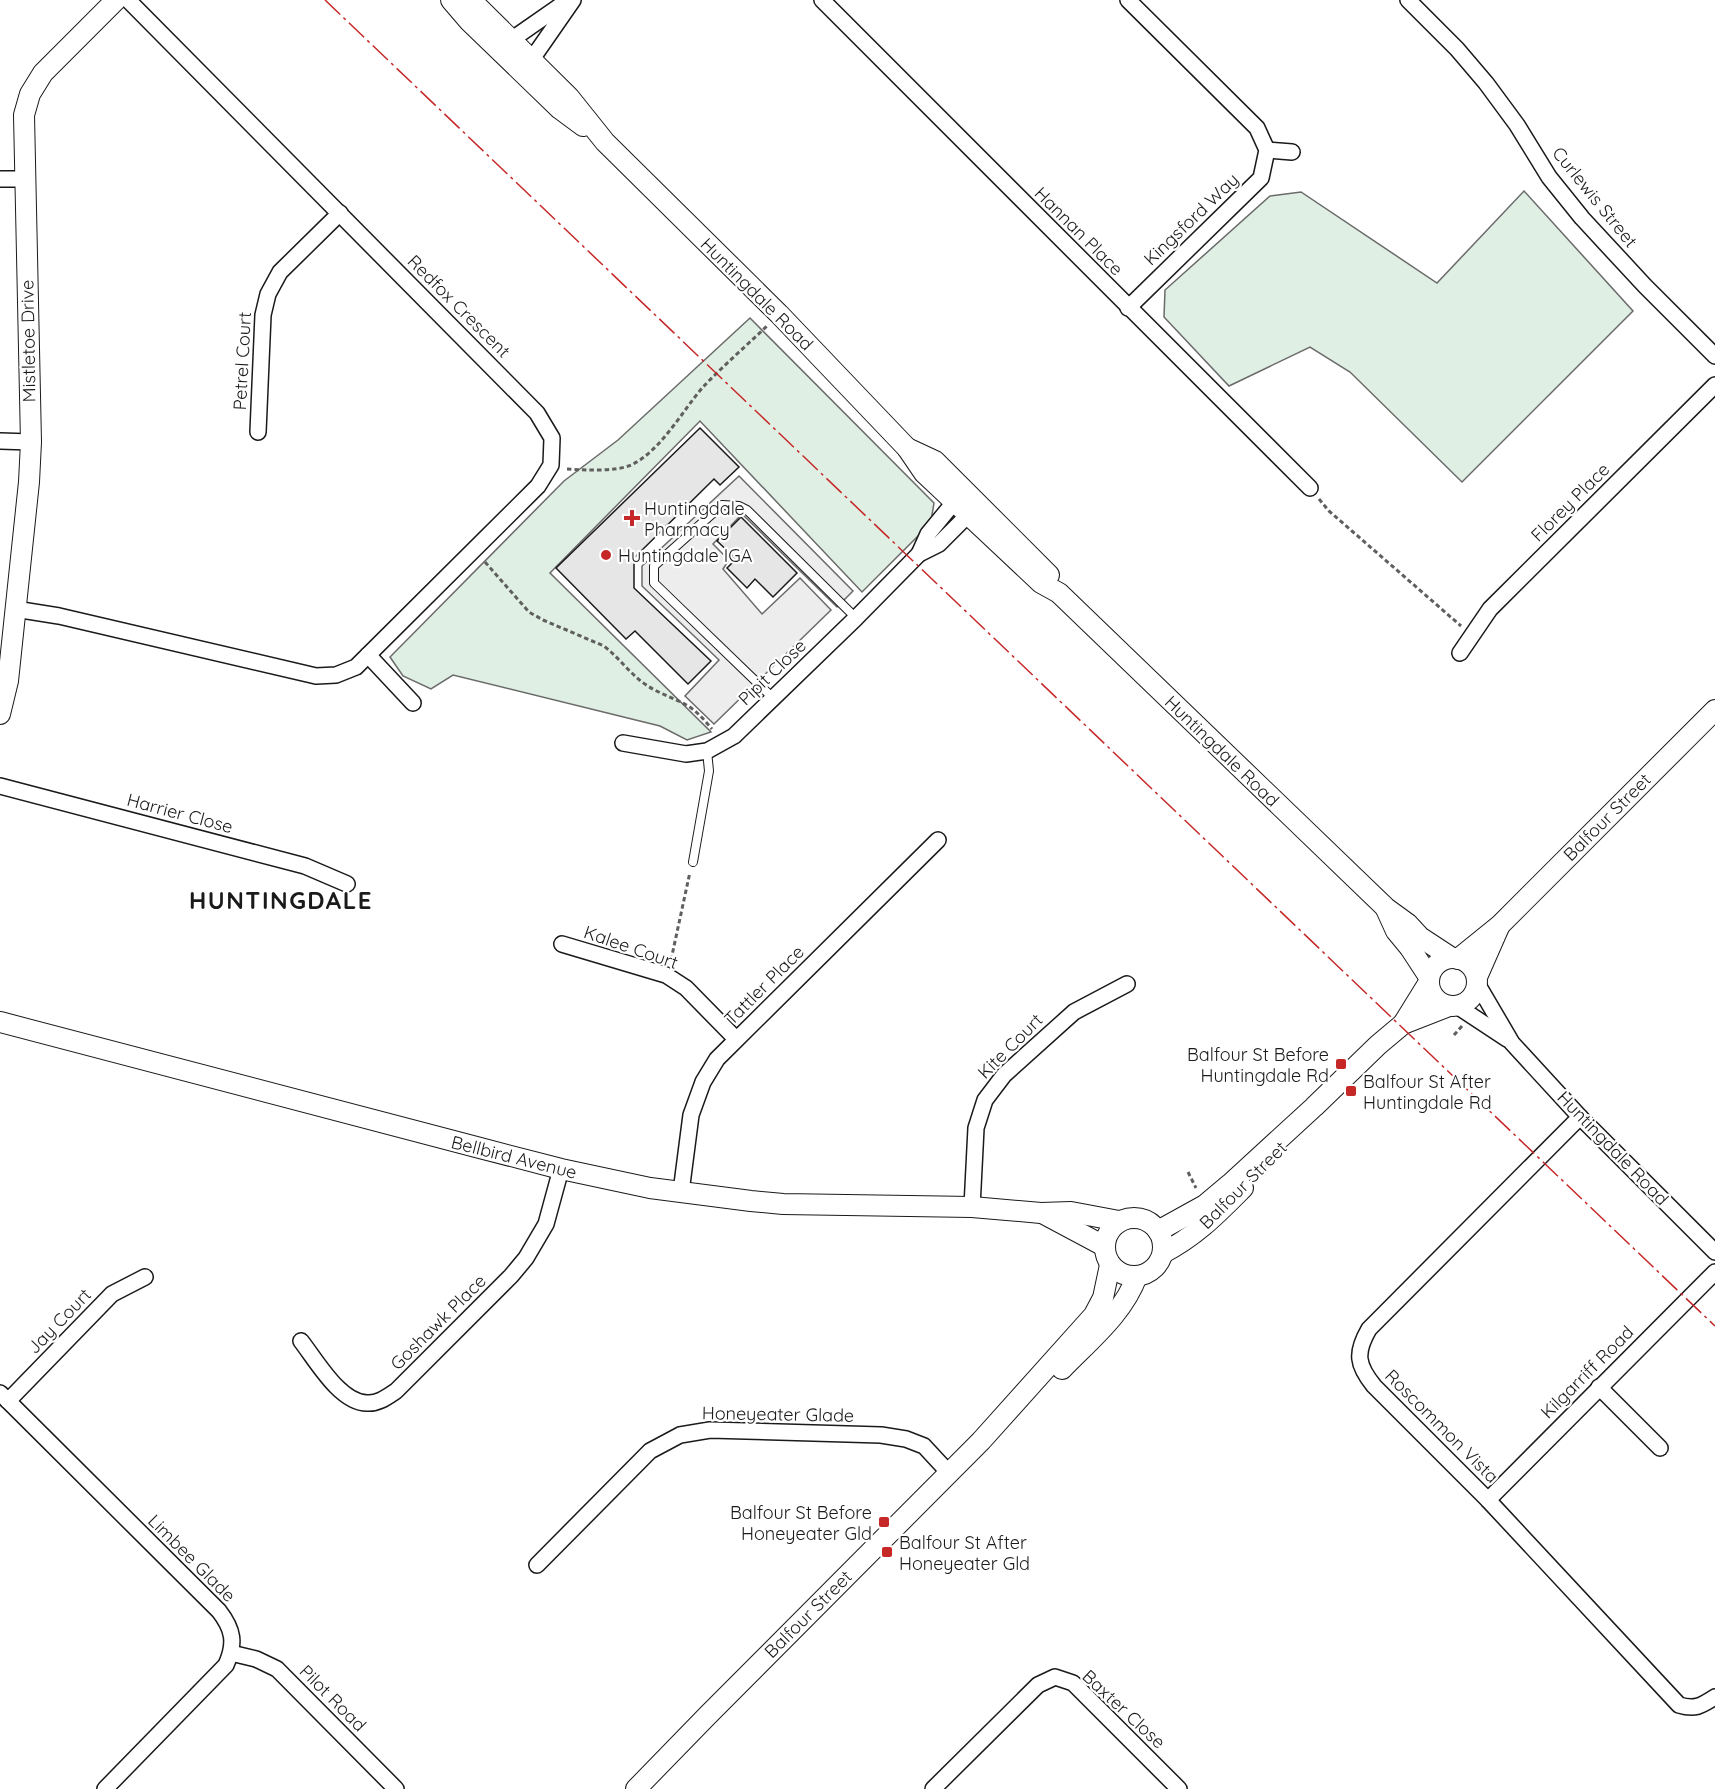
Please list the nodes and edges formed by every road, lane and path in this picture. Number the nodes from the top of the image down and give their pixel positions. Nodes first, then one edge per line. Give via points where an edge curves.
1 (116, 0) edge
2 (128, 0) edge
3 (451, 0) edge
4 (471, 0) edge
5 (571, 0) edge
6 (822, 0) edge
7 (1128, 0) edge
8 (1408, 0) edge
9 (506, 46) junction
10 (526, 65) junction
11 (1267, 150) junction
12 (1292, 152) dead end
13 (0, 179) edge
14 (24, 179) junction
15 (340, 213) junction
16 (1128, 308) junction
17 (779, 314) junction
18 (1715, 356) edge
19 (1715, 384) edge
20 (258, 432) dead end
21 (0, 441) edge
22 (31, 442) junction
23 (551, 465) junction
24 (1310, 488) joint
25 (967, 503) junction
26 (474, 550) junction
27 (15, 609) junction
28 (856, 618) junction
29 (1472, 635) junction
30 (1460, 653) dead end
31 (368, 655) junction
32 (773, 698) junction
33 (413, 703) dead end
34 (1715, 710) edge
35 (0, 714) edge
36 (722, 743) junction
37 (623, 744) dead end
38 (707, 751) junction
39 (0, 786) edge
40 (938, 840) dead end
41 (693, 862) joint
42 (347, 884) dead end
43 (1386, 908) junction
44 (1500, 925) junction
45 (562, 945) dead end
46 (1455, 958) junction
47 (666, 975) junction
48 (1429, 980) junction
49 (1477, 981) junction
50 (1127, 984) dead end
51 (1453, 1006) junction
52 (0, 1022) edge
53 (1403, 1024) junction
54 (736, 1039) junction
55 (1512, 1042) junction
56 (1314, 1107) junction
57 (1581, 1117) junction
58 (561, 1169) junction
59 (681, 1192) junction
60 (972, 1207) junction
61 (1041, 1213) junction
62 (1119, 1221) junction
63 (1158, 1231) junction
64 (1104, 1246) junction
65 (1715, 1252) edge
66 (1163, 1253) junction
67 (1110, 1265) junction
68 (1715, 1272) edge
69 (145, 1276) dead end
70 (1137, 1276) junction
71 (301, 1341) dead end
72 (1599, 1387) junction
73 (4, 1397) edge
74 (981, 1441) junction
75 (1660, 1448) dead end
76 (949, 1473) junction
77 (1488, 1500) junction
78 (537, 1565) dead end
79 (231, 1653) junction
80 (1715, 1697) edge
81 (1174, 1787) edge
82 (105, 1789) edge
83 (396, 1789) edge
84 (636, 1789) edge
85 (933, 1789) edge

1 - 14 street, Mistletoe Drive via 43,73 30,94 24,115
2 - 15 street, Redfox Crescent
3 - 9 street, Huntingdale Road via 469,21
4 - 9 street, Huntingdale Road
5 - 9 street
5 - 10 street
6 - 16 street, Hannan Place
7 - 11 street via 1257,128
8 - 18 street, Curlewis Street via 1486,82 1549,177 1582,218
9 - 10 street, Huntingdale Road
10 - 17 street, Huntingdale Road via 560,109 604,142
11 - 12 street
11 - 16 street, Kingsford Way via 1261,178
13 - 14 street
14 - 22 street, Mistletoe Drive
15 - 20 street, Petrel Court via 280,272 268,294 263,315
15 - 23 street, Redfox Crescent via 537,413 552,438
16 - 24 street, Hannan Place
17 - 23 path via 703,388 675,425 638,461 615,468 569,469
17 - 25 street, Huntingdale Road via 907,448 924,473
19 - 29 street, Florey Place via 1490,609
21 - 22 street
22 - 27 street, Mistletoe Drive
23 - 26 street via 538,486
24 - 29 path via 1329,511
25 - 28 street, Pipit Close via 939,544 919,554
25 - 43 street, Huntingdale Road via 1041,583 1059,593
26 - 31 street
26 - 36 path via 529,612 604,646 641,682 699,714
27 - 31 street via 316,676 336,675 356,667
27 - 35 street, Mistletoe Drive via 8,681
28 - 32 street, Pipit Close
28 - 32 lane via 739,506 722,505 654,566 654,584
29 - 30 street, Florey Place
31 - 33 street
32 - 36 street, Pipit Close
34 - 44 street, Balfour Street
36 - 38 street, Pipit Close
37 - 38 street, Pipit Close via 686,754
38 - 41 lane via 709,771
39 - 42 street, Harrier Close via 305,867
40 - 54 street, Tattler Place
41 - 47 path
43 - 46 street, Huntingdale Road via 1420,937
43 - 48 street, Huntingdale Road via 1396,931
44 - 46 street, Balfour Street
44 - 49 street, Balfour Street
45 - 47 street, Kalee Court
46 - 48 street via 1440,962
46 - 49 street via 1471,965
47 - 54 street, Kalee Court via 686,988
48 - 51 street via 1434,998
48 - 53 street, Balfour Street
49 - 51 street via 1471,999
49 - 55 street, Huntingdale Road
50 - 60 street, Kite Court via 1074,1012 1004,1075 985,1100 976,1128
51 - 53 street, Balfour Street
51 - 55 street, Huntingdale Road
52 - 58 street, Bellbird Avenue
53 - 56 street, Balfour Street
54 - 59 street, Tattler Place via 703,1082 691,1114
55 - 57 street, Huntingdale Road
56 - 63 street, Balfour Street via 1205,1204
56 - 66 street, Balfour Street via 1277,1153 1214,1217
57 - 65 street, Huntingdale Road
57 - 77 street, Roscommon Vista via 1369,1329 1362,1341 1362,1371
58 - 59 street, Bellbird Avenue
58 - 71 street, Goshawk Place via 546,1224 526,1258 383,1400 366,1404 337,1389
59 - 60 street, Bellbird Avenue via 783,1204
60 - 61 street, Bellbird Avenue
61 - 62 street, Bellbird Avenue via 1071,1212
61 - 64 street, Bellbird Avenue
62 - 63 street via 1136,1217
62 - 64 street via 1108,1232
63 - 66 street
64 - 67 street, Balfour Street
66 - 70 street, Balfour Street via 1154,1269
67 - 70 street via 1127,1276
67 - 74 street, Balfour Street via 1103,1298 1094,1315
68 - 72 street, Kilgarriff Road
69 - 73 street, Jay Court via 112,1294
70 - 74 street, Balfour Street via 1113,1317 1026,1404
72 - 75 street
72 - 77 street, Kilgarriff Road
73 - 79 street, Limbee Glade via 219,1611 231,1631
74 - 76 street, Balfour Street
76 - 78 street, Honeyeater Glade via 924,1446 881,1435 710,1430 680,1434 650,1450
76 - 84 street, Balfour Street
77 - 80 street, Roscommon Vista via 1679,1705 1701,1706
79 - 82 street via 221,1671
79 - 83 street, Pilot Road via 277,1669
81 - 85 street, Baxter Close via 1073,1683 1055,1677 1038,1685

